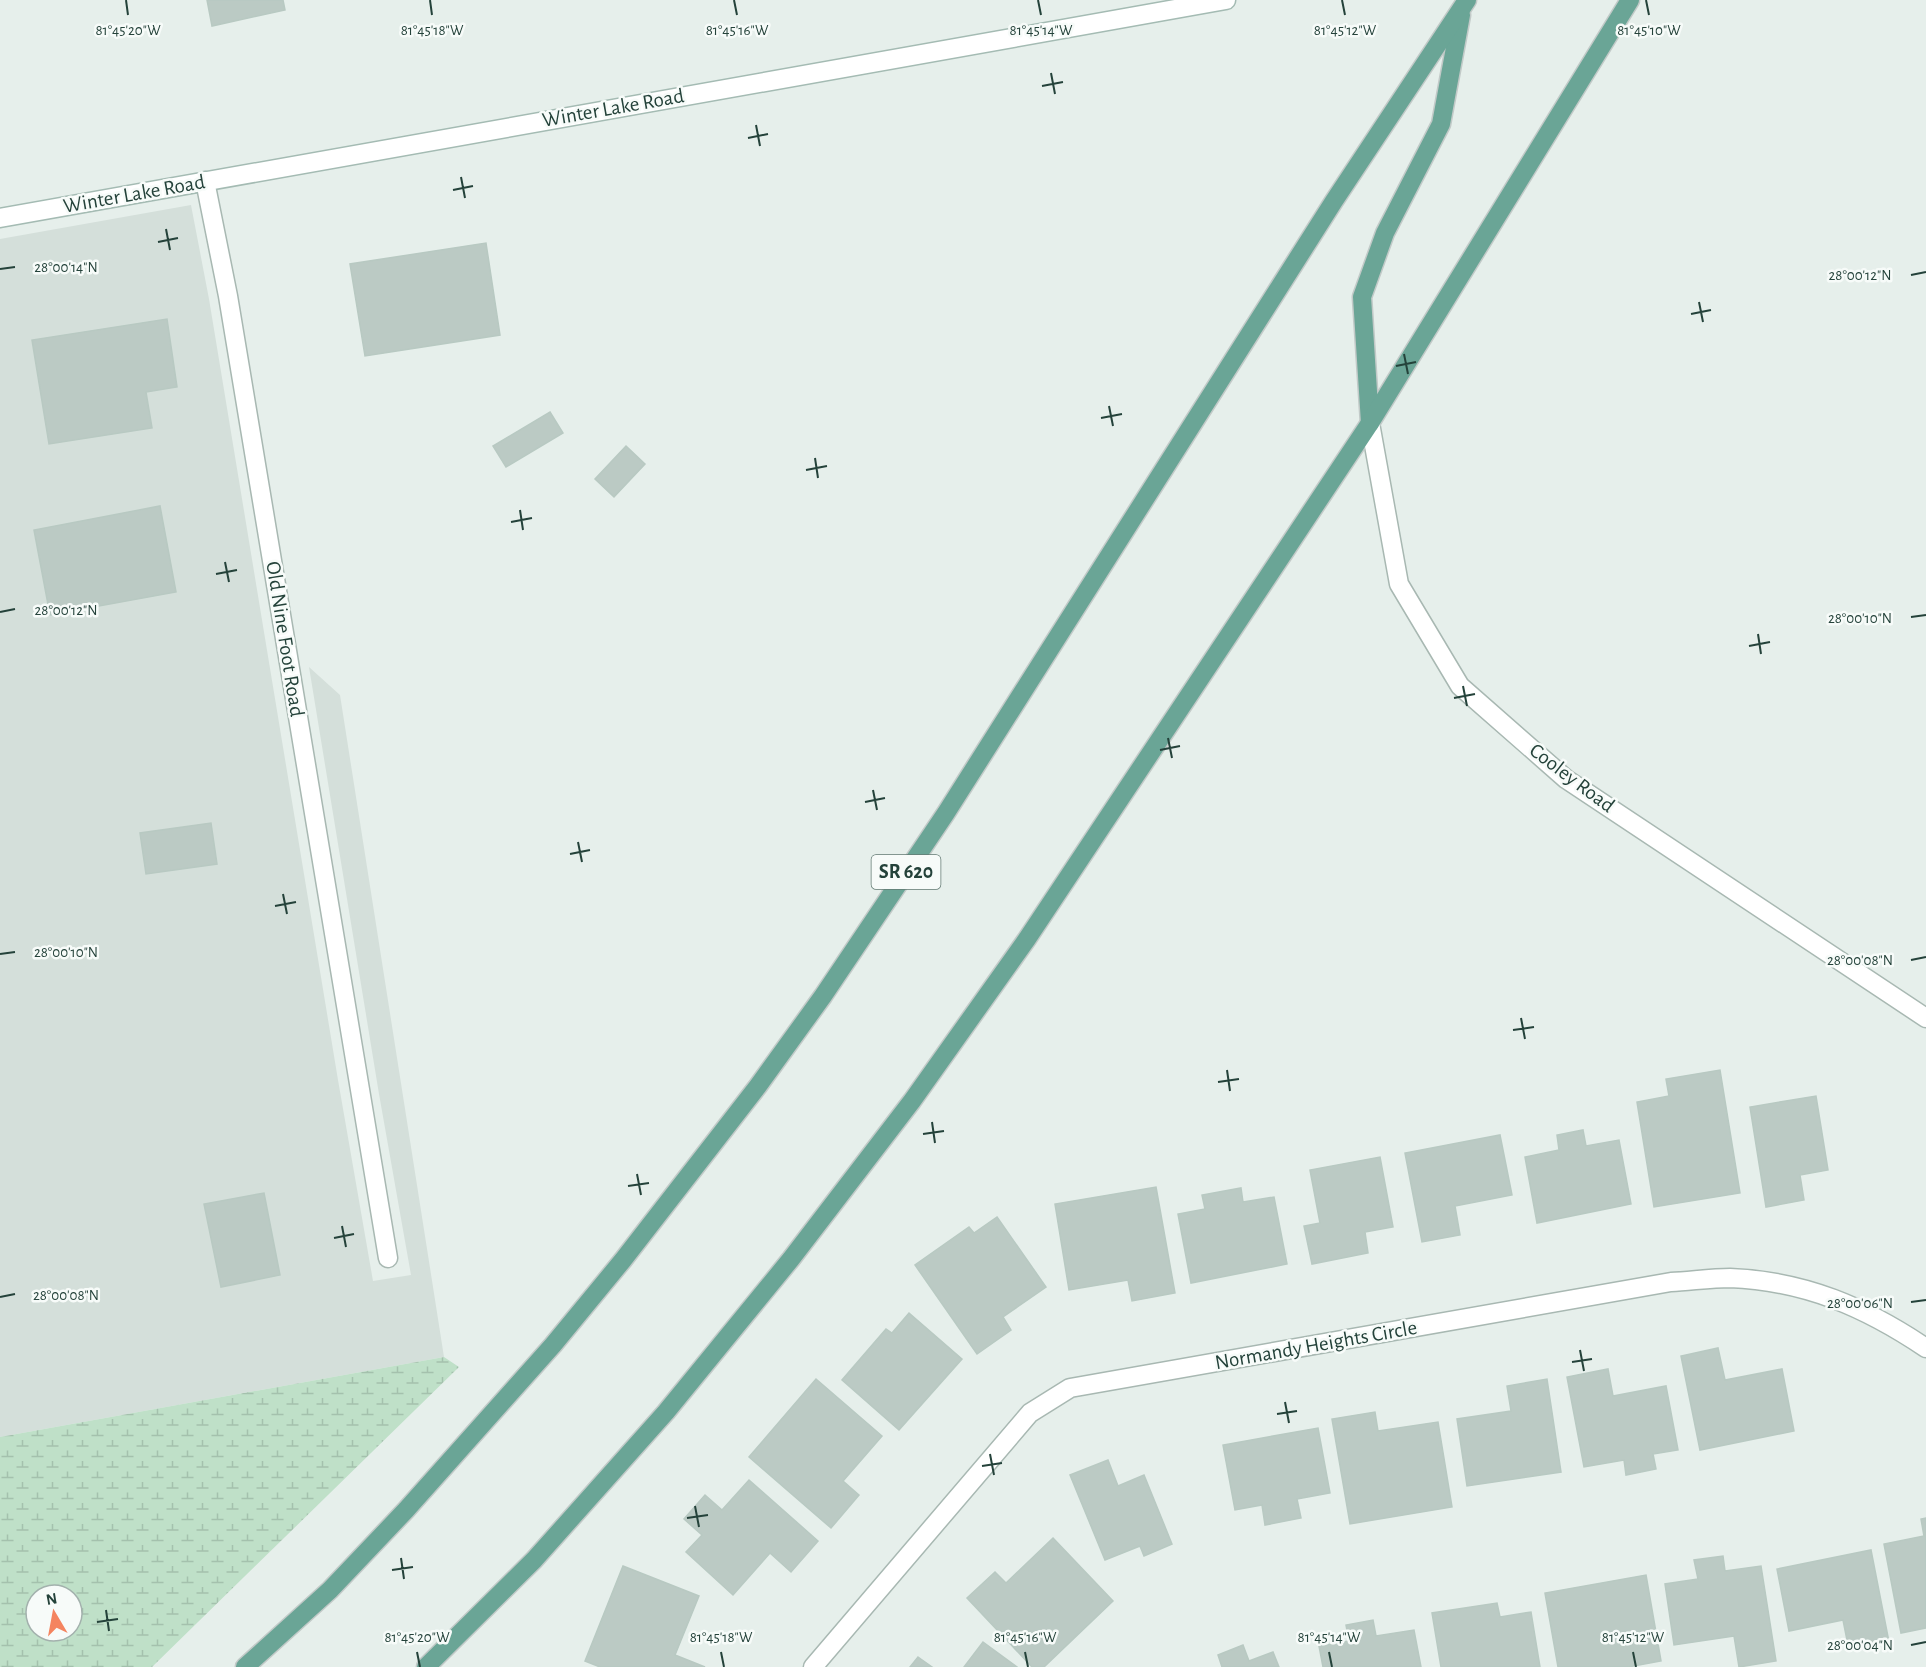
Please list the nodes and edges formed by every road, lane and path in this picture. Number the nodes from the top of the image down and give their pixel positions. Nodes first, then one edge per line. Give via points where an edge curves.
1 (1226, 0) edge
2 (1630, 0) edge
3 (1465, 4) edge
4 (205, 181) junction
5 (0, 218) edge
6 (1370, 423) junction
7 (1926, 1018) edge
8 (388, 1258) dead end
9 (1926, 1348) edge
10 (245, 1667) edge
11 (426, 1667) edge
12 (813, 1667) edge

1 - 4 street, Winter Lake Road
2 - 6 main road
3 - 6 main road via 1441,124 1385,233 1362,297
3 - 10 main road, SR 620 via 1334,201 946,813 758,1086 553,1345 330,1590
4 - 5 street, Winter Lake Road
4 - 8 street, Old Nine Foot Road via 228,296
6 - 7 street, Cooley Road via 1399,584 1460,686 1566,778
6 - 11 main road via 1027,939 898,1120 666,1412 534,1560
9 - 12 street, Normandy Heights Circle via 1845,1302 1784,1284 1729,1278 1671,1282 1070,1388 1030,1413

